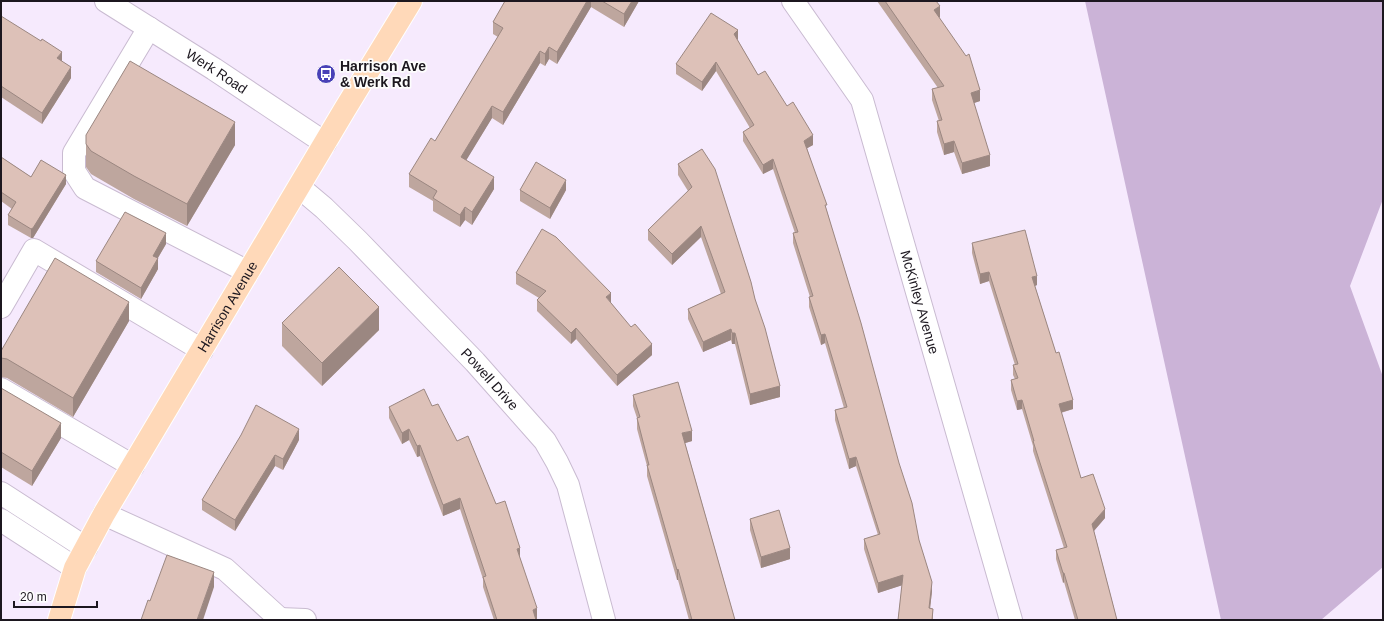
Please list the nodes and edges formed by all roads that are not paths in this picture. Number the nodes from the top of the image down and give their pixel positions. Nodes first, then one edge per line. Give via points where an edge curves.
1 (106, 1) edge
2 (411, 1) edge
3 (793, 1) edge
4 (149, 28) junction
5 (325, 143) junction
6 (298, 187) junction
7 (248, 272) junction
8 (1, 307) edge
9 (202, 350) junction
10 (1, 389) edge
11 (133, 466) junction
12 (1, 493) edge
13 (104, 514) junction
14 (1, 520) edge
15 (86, 548) junction
16 (75, 568) junction
17 (59, 620) edge
18 (281, 620) edge
19 (305, 620) edge
20 (604, 620) edge
21 (1011, 620) edge

1 - 4 street, Werk Road
2 - 5 main road, Harrison Avenue
3 - 21 street, McKinley Avenue via 862,100
4 - 5 street, Werk Road
4 - 7 street via 74,153 74,171 85,188
5 - 6 main road, Harrison Avenue
6 - 7 main road, Harrison Avenue
6 - 20 street, Powell Drive via 358,241 475,362 545,441 568,485
7 - 9 main road, Harrison Avenue
8 - 9 street via 34,250
9 - 11 main road, Harrison Avenue
10 - 11 street
11 - 13 main road, Harrison Avenue
12 - 15 street
13 - 15 main road, Harrison Avenue
13 - 18 street via 225,569
14 - 16 street
15 - 16 main road, Harrison Avenue
16 - 17 main road, Harrison Avenue
18 - 19 street

